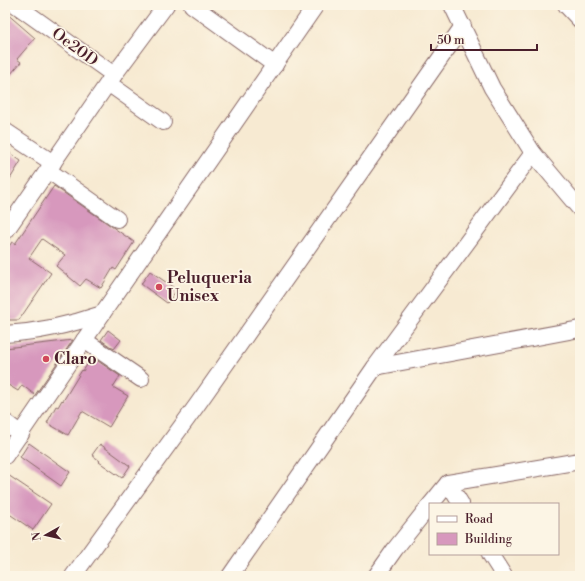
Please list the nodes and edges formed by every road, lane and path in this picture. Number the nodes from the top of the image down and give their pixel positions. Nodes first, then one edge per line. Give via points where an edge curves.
1 (16, 5) edge
2 (166, 5) edge
3 (192, 5) edge
4 (316, 5) edge
5 (452, 5) edge
6 (566, 5) edge
7 (580, 20) edge
8 (463, 26) junction
9 (274, 65) junction
10 (111, 79) junction
11 (163, 122) dead end
12 (5, 131) edge
13 (533, 153) junction
14 (51, 167) junction
15 (580, 209) edge
16 (117, 219) dead end
17 (5, 232) edge
18 (102, 314) junction
19 (580, 328) edge
20 (5, 334) edge
21 (84, 340) junction
22 (375, 367) junction
23 (141, 379) dead end
24 (5, 422) edge
25 (21, 434) junction
26 (5, 456) edge
27 (580, 460) edge
28 (448, 483) junction
29 (432, 503) edge
30 (460, 503) edge
31 (429, 506) edge
32 (491, 555) edge
33 (73, 576) edge
34 (230, 576) edge
35 (376, 576) edge
36 (504, 576) edge

1 - 10 street, Oe20D
2 - 10 street
3 - 9 street
4 - 9 street
5 - 8 street
6 - 7 street
8 - 13 street via 492,88
8 - 33 street via 197,405
9 - 18 street
10 - 11 street, Oe20D
10 - 14 street
12 - 14 street
13 - 15 street
13 - 22 street
14 - 16 street
14 - 17 street
18 - 20 street via 76,323
18 - 21 street
19 - 22 street
21 - 23 street
21 - 25 street
22 - 34 street
24 - 25 street
25 - 26 street
27 - 28 street
28 - 29 street
28 - 30 street
31 - 35 street
32 - 36 street

